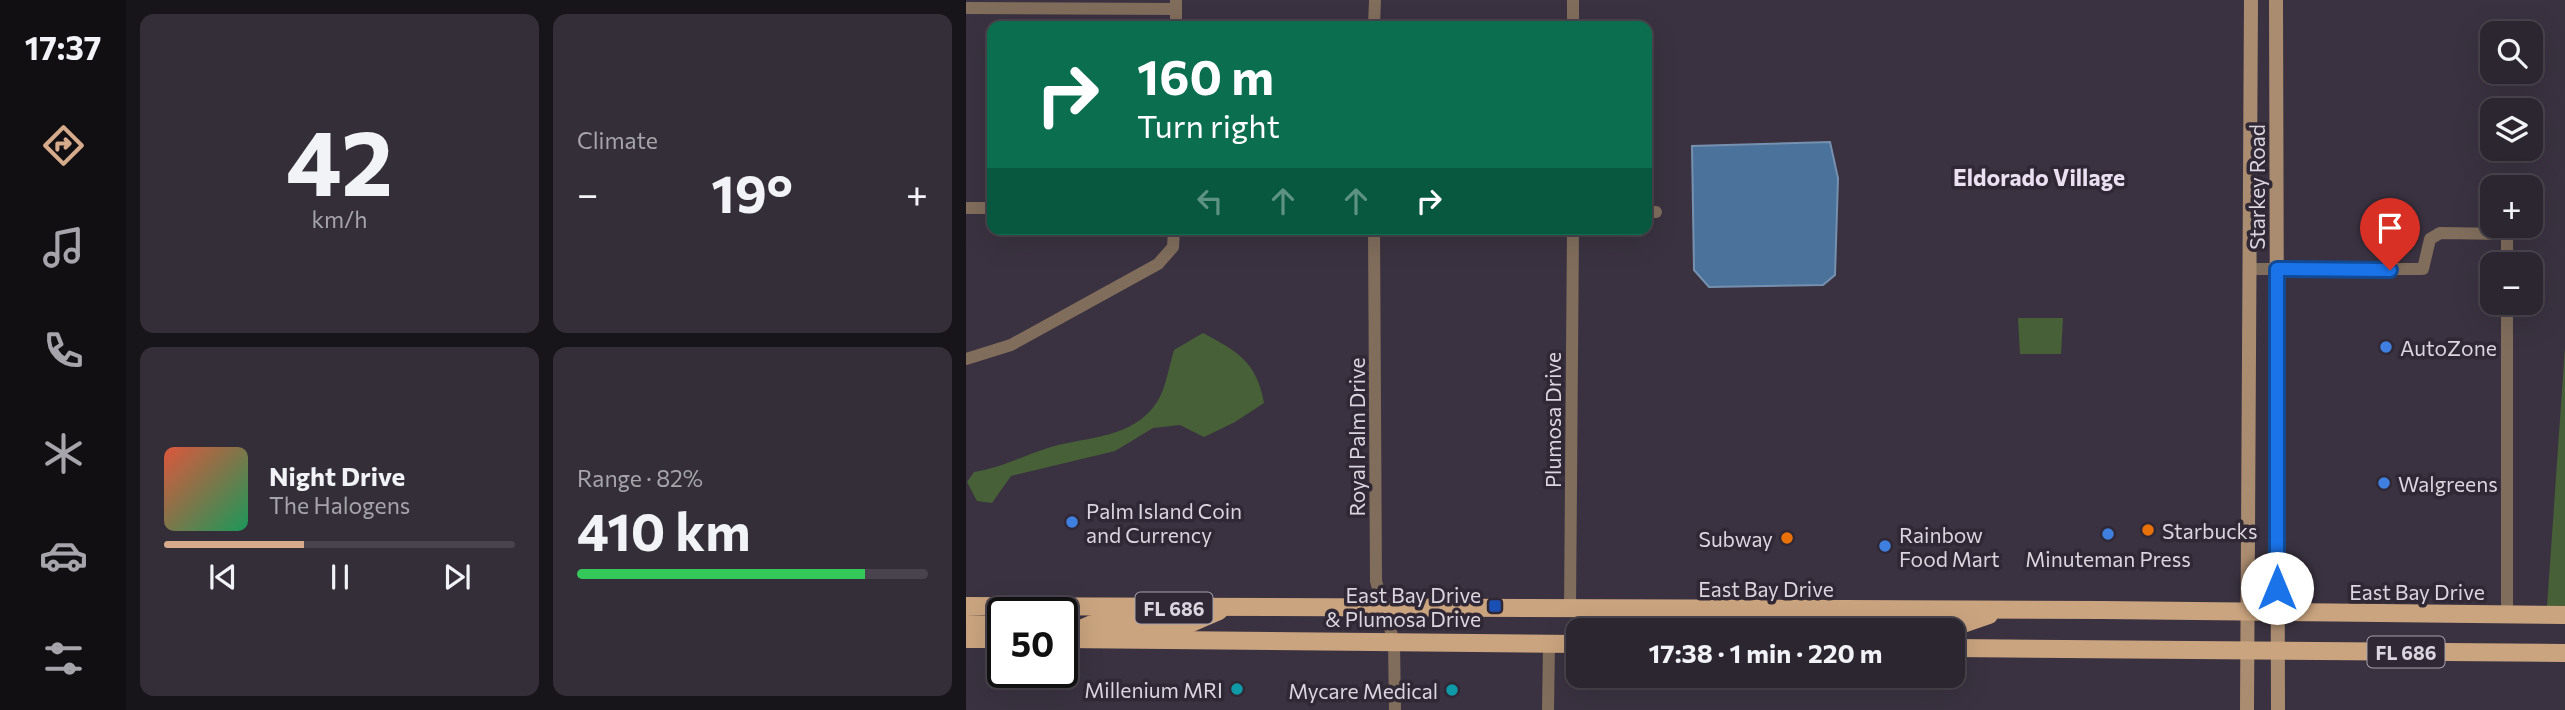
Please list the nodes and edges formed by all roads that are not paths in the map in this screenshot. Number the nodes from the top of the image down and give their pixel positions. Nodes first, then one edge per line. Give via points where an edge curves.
1 (1375, 0) edge
2 (1573, 0) edge
3 (2251, 0) edge
4 (2276, 0) edge
5 (1176, 4) edge
6 (966, 8) edge
7 (1374, 21) edge
8 (1573, 21) edge
9 (966, 208) edge
10 (987, 208) edge
11 (1174, 235) edge
12 (1374, 235) edge
13 (1573, 235) edge
14 (2507, 252) edge
15 (2249, 269) junction
16 (2277, 269) junction
17 (2507, 315) edge
18 (966, 359) edge
19 (966, 606) edge
20 (987, 607) edge
21 (1226, 608) junction
22 (1383, 609) junction
23 (1078, 610) edge
24 (1570, 610) junction
25 (1840, 610) junction
26 (2002, 611) junction
27 (2247, 612) junction
28 (2277, 612) junction
29 (2507, 614) junction
30 (2565, 615) edge
31 (1836, 618) edge
32 (1965, 623) edge
33 (966, 624) edge
34 (987, 625) edge
35 (1078, 631) edge
36 (1078, 638) edge
37 (966, 639) edge
38 (987, 639) edge
39 (1394, 642) junction
40 (1549, 644) junction
41 (1566, 644) edge
42 (1965, 648) edge
43 (2247, 650) junction
44 (2277, 650) junction
45 (2565, 653) edge
46 (1395, 710) edge
47 (1548, 710) edge
48 (2247, 710) edge
49 (2277, 710) edge

1 - 7 street
2 - 8 street
3 - 15 main road, Starkey Road
4 - 16 main road, Starkey Road
5 - 6 street
9 - 10 street
11 - 18 street via 1173,247 1158,264 1011,345
12 - 22 street, Royal Palm Drive via 1376,581
13 - 24 street, Plumosa Drive
14 - 16 street via 2507,234 2440,233 2430,239 2423,269
15 - 16 street
15 - 27 main road, Starkey Road
16 - 28 main road, Starkey Road
17 - 29 street
19 - 20 main road, East Bay Drive / FL 686
21 - 22 main road, East Bay Drive / FL 686
21 - 23 main road, East Bay Drive / FL 686
21 - 35 main road via 1189,624 1092,624
22 - 24 main road, East Bay Drive / FL 686
22 - 39 street, Royal Palm Drive
24 - 25 main road, East Bay Drive / FL 686
25 - 26 main road, East Bay Drive / FL 686
25 - 31 main road
26 - 27 main road, East Bay Drive / FL 686
26 - 32 main road
27 - 28 main road, East Bay Drive / FL 686
27 - 43 main road, Starkey Road
28 - 29 main road, East Bay Drive / FL 686
28 - 44 main road, Starkey Road
29 - 30 main road, East Bay Drive / FL 686
33 - 34 main road
36 - 39 main road, FL 686
37 - 38 main road
39 - 40 main road, FL 686
39 - 46 street, Royal Palm Drive
40 - 41 main road, FL 686
40 - 47 street
42 - 43 main road, FL 686
43 - 44 main road, FL 686
43 - 48 main road, Starkey Road
44 - 45 main road, FL 686
44 - 49 main road, Starkey Road

